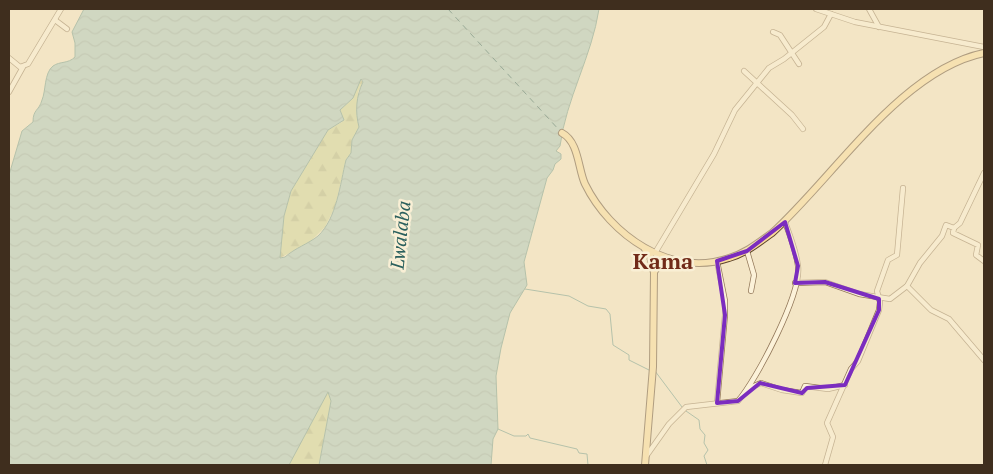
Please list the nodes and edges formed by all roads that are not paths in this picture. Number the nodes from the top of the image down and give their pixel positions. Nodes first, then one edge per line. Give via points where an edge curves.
1 (62, 9) edge
2 (816, 9) edge
3 (869, 9) edge
4 (831, 14) junction
5 (55, 20) junction
6 (879, 27) junction
7 (67, 29) dead end
8 (772, 32) dead end
9 (984, 47) edge
10 (792, 53) junction
11 (984, 53) edge
12 (9, 58) edge
13 (800, 64) dead end
14 (23, 67) junction
15 (744, 71) dead end
16 (758, 82) junction
17 (9, 92) edge
18 (802, 129) dead end
19 (562, 133) dead end
20 (984, 173) edge
21 (903, 188) dead end
22 (784, 222) junction
23 (954, 228) junction
24 (643, 247) junction
25 (747, 251) junction
26 (655, 253) junction
27 (670, 259) junction
28 (717, 261) junction
29 (984, 261) edge
30 (654, 272) junction
31 (796, 283) junction
32 (907, 286) junction
33 (751, 291) dead end
34 (878, 299) junction
35 (984, 360) edge
36 (846, 385) junction
37 (748, 388) junction
38 (717, 403) junction
39 (646, 456) junction
40 (645, 465) edge
41 (825, 465) edge

1 - 5 street
2 - 4 street
3 - 6 street
4 - 6 street
4 - 10 street via 824,27
5 - 7 street
5 - 14 street
6 - 9 street
8 - 10 street via 780,35
10 - 13 street
10 - 16 street via 770,67
11 - 22 main road via 950,66 914,88
12 - 14 street
14 - 17 street
15 - 16 street
16 - 18 street
16 - 26 street via 734,112 714,154
19 - 24 main road via 576,151 580,173 602,214
20 - 23 street via 960,224
21 - 34 street via 897,255 888,260 877,291
22 - 25 main road
22 - 31 street via 794,244 798,266
23 - 29 street via 952,233 978,245 976,255
23 - 32 street via 945,225 942,236 920,263
24 - 26 main road
24 - 30 main road via 650,256
25 - 28 main road
25 - 33 street via 754,275
26 - 27 main road
27 - 28 main road via 699,263
27 - 30 main road via 659,264
28 - 38 street via 725,301
30 - 39 main road via 653,370
31 - 34 street via 825,282
31 - 37 street via 788,311
32 - 34 street via 894,298
32 - 35 street via 931,310 949,319
34 - 36 street via 879,310
36 - 37 street via 828,389 805,386 802,393 760,383
36 - 41 street via 827,423 833,437
37 - 38 street via 738,401
38 - 39 street via 686,407
39 - 40 main road

